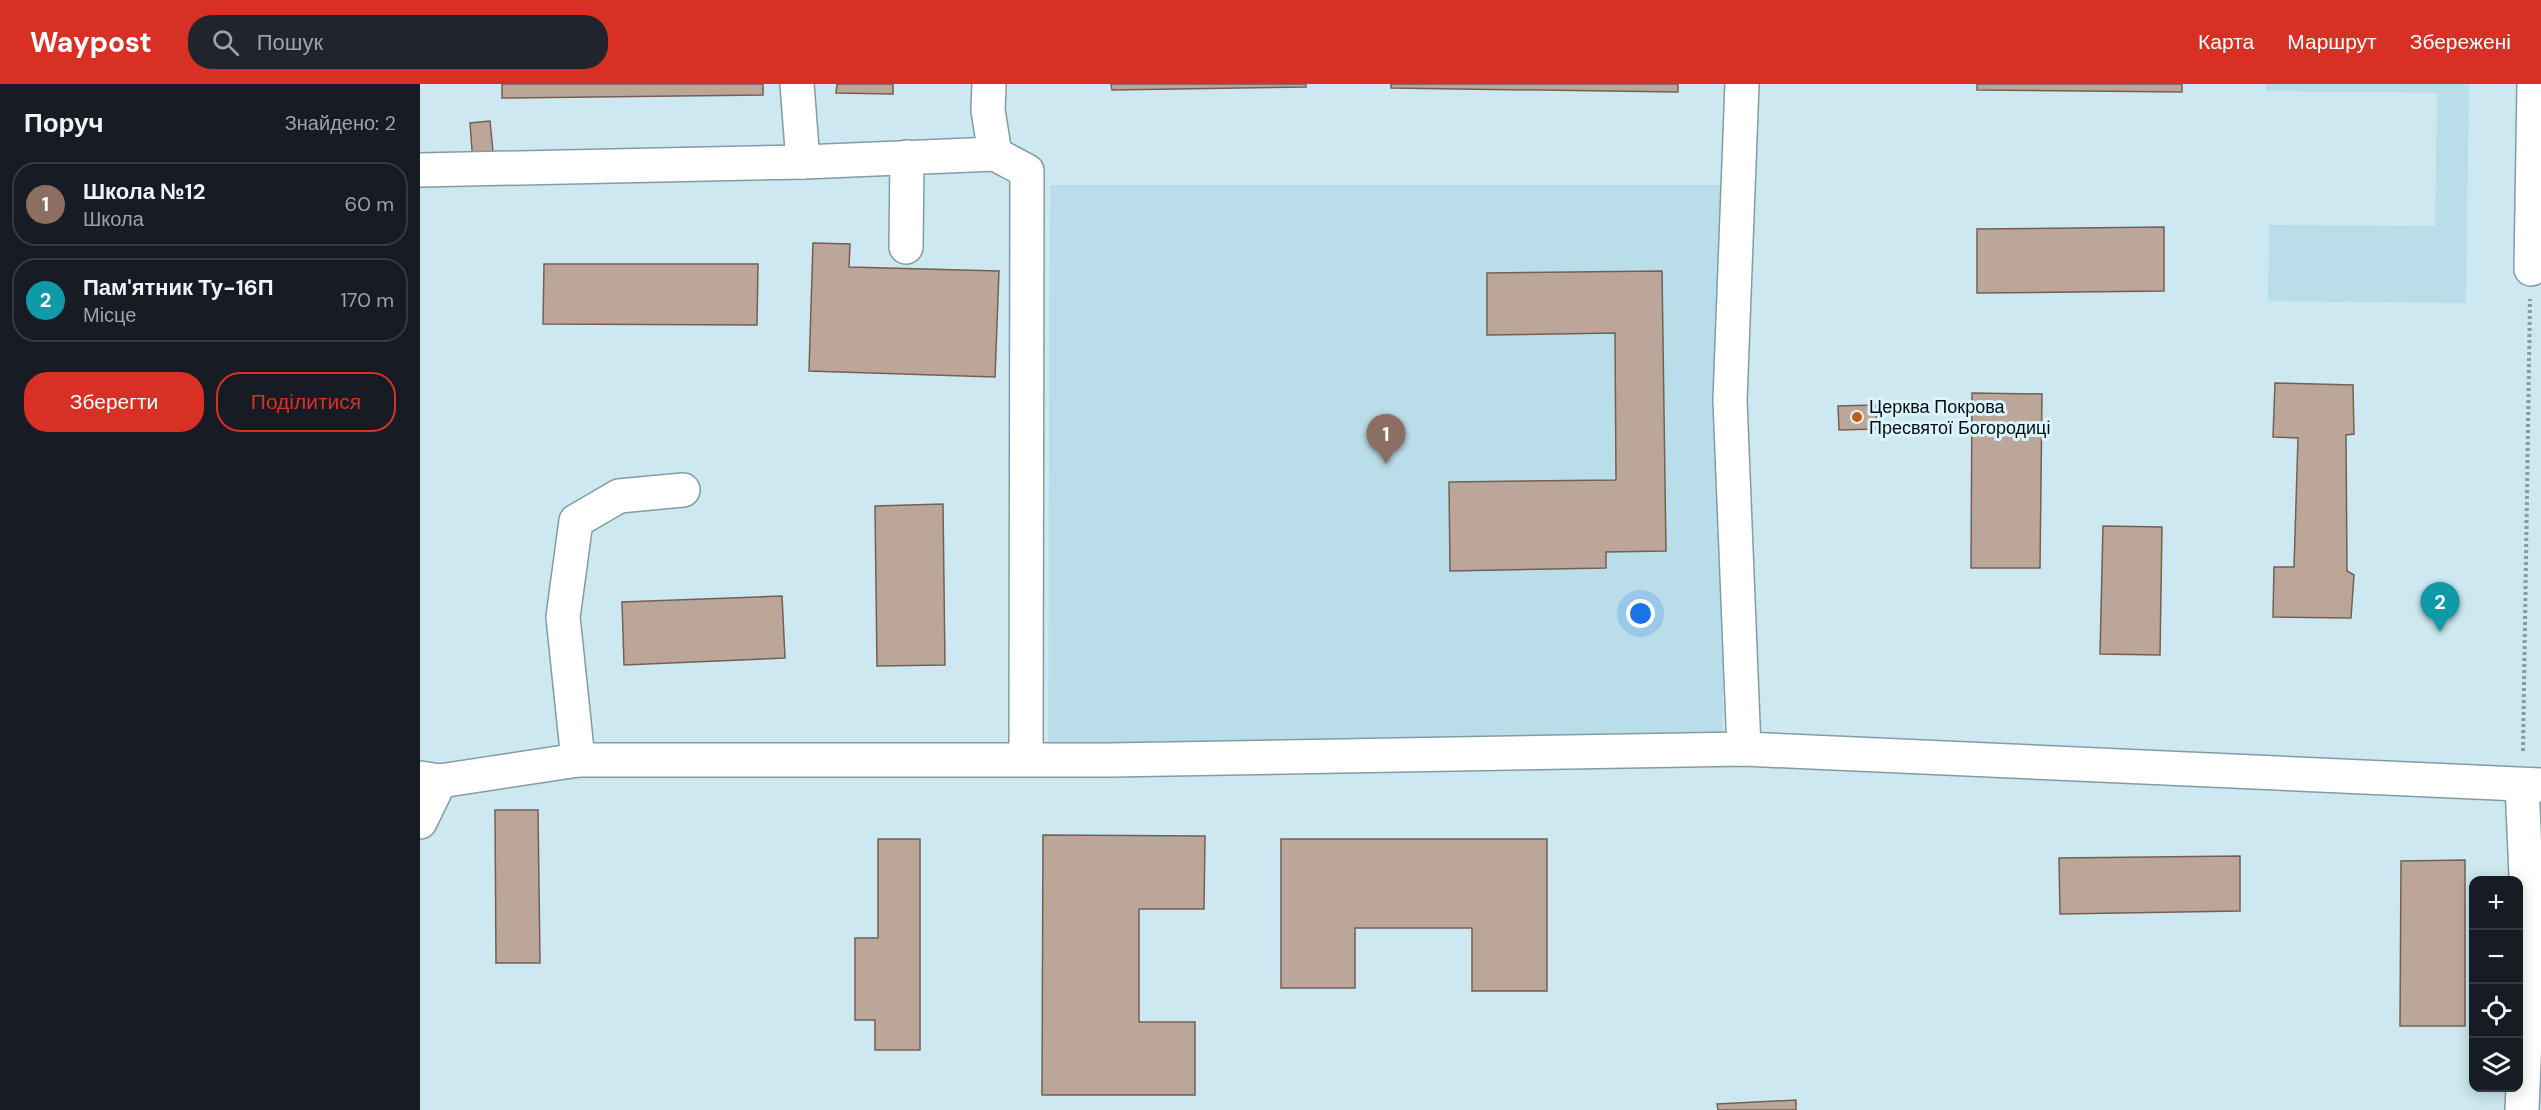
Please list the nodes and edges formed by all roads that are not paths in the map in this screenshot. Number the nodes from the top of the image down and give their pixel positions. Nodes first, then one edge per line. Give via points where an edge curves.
1 (797, 84) edge
2 (989, 84) edge
3 (1742, 84) edge
4 (2534, 84) edge
5 (995, 154) junction
6 (907, 157) junction
7 (802, 162) junction
8 (420, 170) edge
9 (906, 247) dead end
10 (2531, 269) road end
11 (683, 490) dead end
12 (1744, 749) junction
13 (1026, 759) junction
14 (578, 760) junction
15 (430, 780) edge
16 (2532, 785) edge
17 (420, 822) edge
18 (2522, 1110) edge

1 - 7 street
2 - 5 street via 988,110
3 - 12 street via 1730,400
4 - 10 street
5 - 6 street
5 - 13 street via 1027,171
6 - 7 street
6 - 9 street
7 - 8 street
11 - 14 street via 619,496 576,521 563,617
12 - 13 street
12 - 16 street
13 - 14 street
14 - 15 street
15 - 17 street
16 - 18 street

